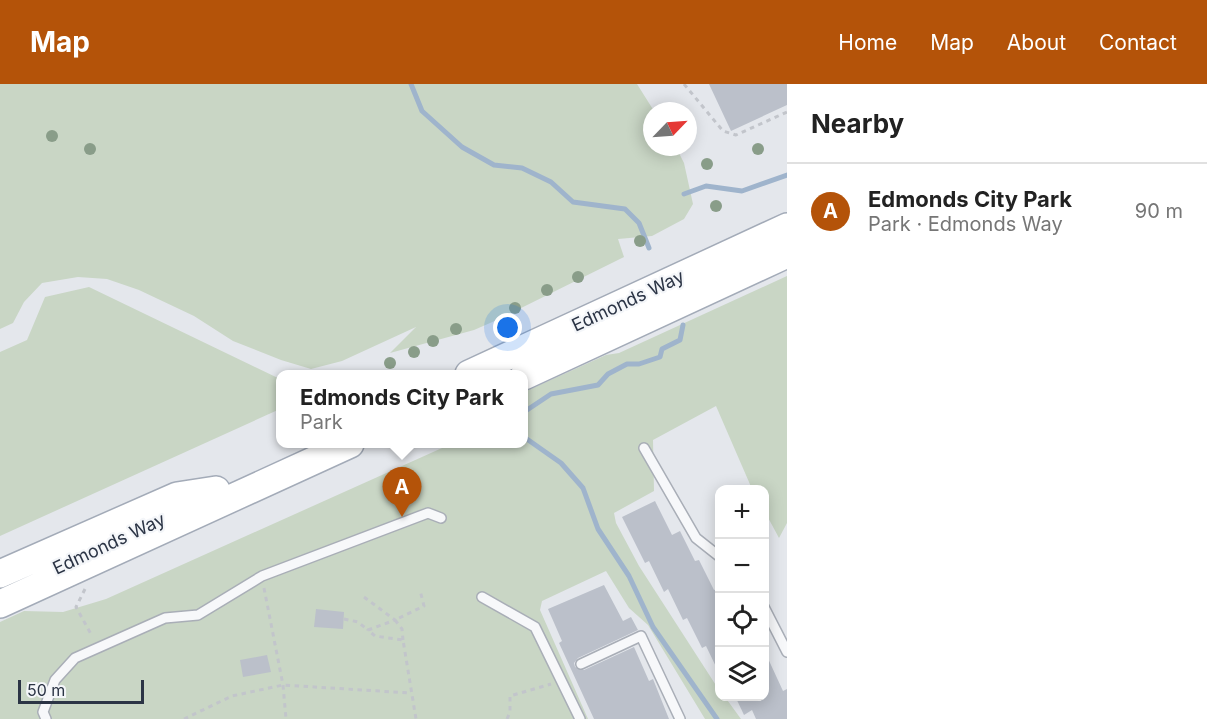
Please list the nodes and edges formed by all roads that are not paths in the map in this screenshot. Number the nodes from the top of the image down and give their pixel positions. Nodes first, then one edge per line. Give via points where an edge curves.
1 (787, 227) edge
2 (787, 240) edge
3 (787, 254) edge
4 (480, 370) edge
5 (510, 370) edge
6 (528, 374) edge
7 (311, 448) edge
8 (341, 448) edge
9 (644, 448) dead end
10 (216, 490) junction
11 (441, 518) dead end
12 (715, 553) edge
13 (0, 574) edge
14 (0, 594) edge
15 (482, 597) dead end
16 (0, 604) edge
17 (769, 615) edge
18 (787, 652) edge
19 (581, 664) dead end
20 (46, 719) edge
21 (580, 719) edge
22 (680, 719) edge

1 - 4 main road, Edmonds Way
2 - 5 main road
3 - 6 main road
7 - 10 main road, Edmonds Way
8 - 16 main road
9 - 12 lane via 696,538
10 - 13 main road, Edmonds Way via 177,496
10 - 14 main road, Edmonds Way via 188,508
11 - 20 lane via 428,513 262,576 198,615 165,618 75,658 55,680 43,712
15 - 21 lane via 535,627
17 - 18 lane
19 - 22 lane via 641,636

